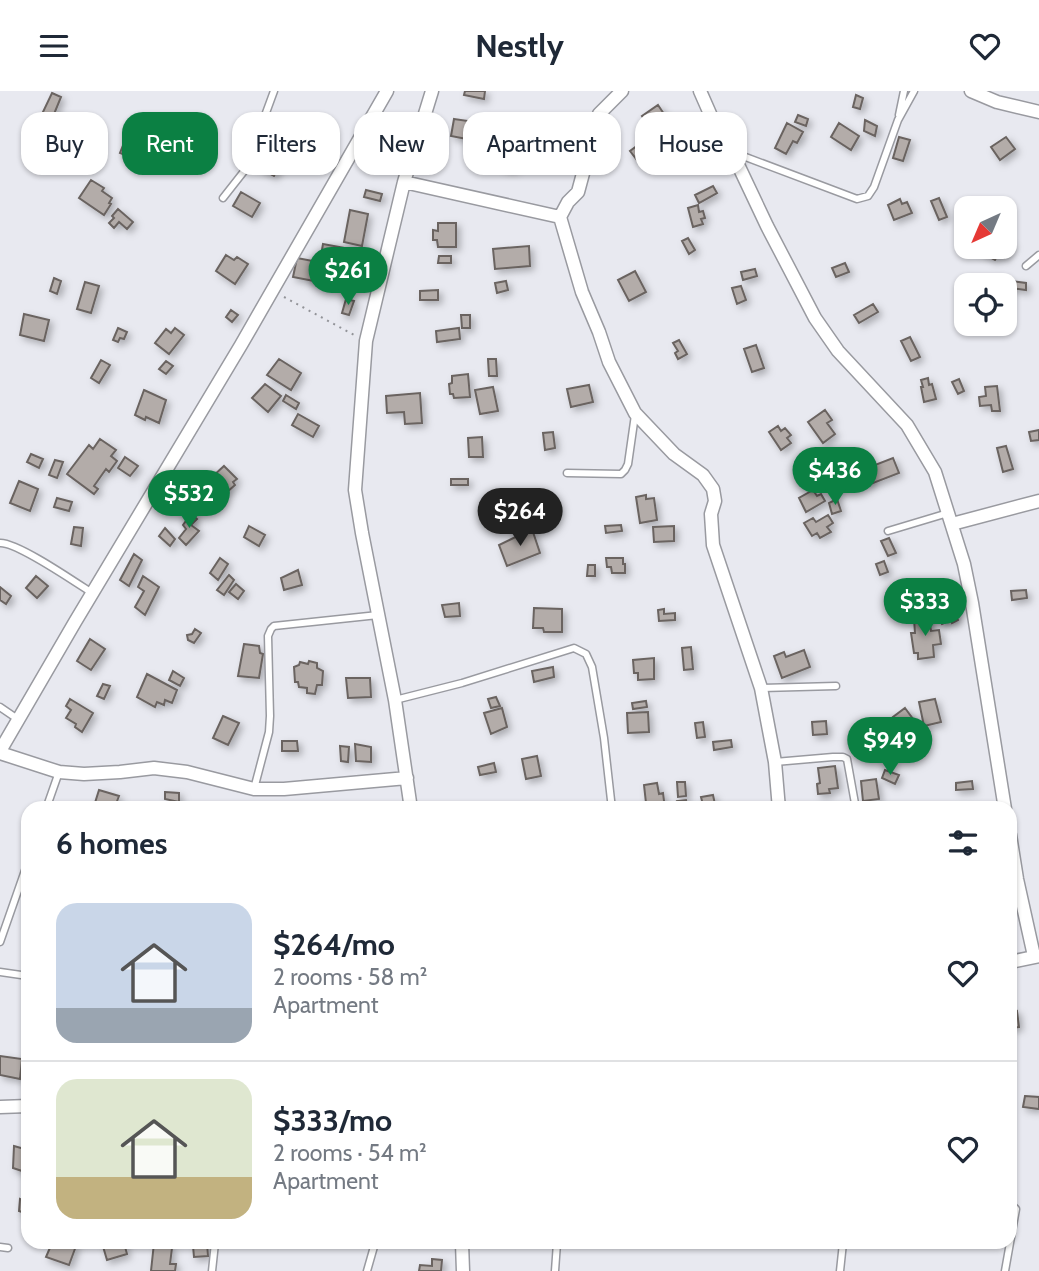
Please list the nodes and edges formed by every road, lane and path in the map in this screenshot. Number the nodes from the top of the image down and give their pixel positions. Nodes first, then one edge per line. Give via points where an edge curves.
1 (274, 91) edge
2 (387, 91) edge
3 (432, 91) edge
4 (622, 91) edge
5 (701, 91) edge
6 (904, 91) edge
7 (915, 91) edge
8 (971, 91) edge
9 (709, 112) edge
10 (1039, 112) edge
11 (898, 120) junction
12 (747, 158) edge
13 (743, 175) edge
14 (404, 182) junction
15 (223, 198) dead end
16 (560, 217) junction
17 (1039, 255) edge
18 (1026, 266) dead end
19 (273, 291) junction
20 (366, 341) junction
21 (635, 413) junction
22 (566, 473) dead end
23 (1039, 501) edge
24 (950, 518) junction
25 (888, 531) dead end
26 (0, 543) edge
27 (92, 593) junction
28 (378, 615) junction
29 (836, 686) dead end
30 (761, 688) junction
31 (395, 700) junction
32 (0, 707) edge
33 (19, 720) junction
34 (0, 752) edge
35 (775, 762) junction
36 (59, 772) junction
37 (407, 778) junction
38 (254, 789) junction
39 (50, 801) edge
40 (410, 801) edge
41 (611, 801) edge
42 (778, 801) edge
43 (855, 801) edge
44 (1004, 801) edge
45 (1017, 879) edge
46 (21, 882) edge
47 (0, 942) edge
48 (1037, 956) edge
49 (1017, 960) edge
50 (0, 971) edge
51 (21, 975) edge
52 (21, 1106) edge
53 (0, 1107) edge
54 (214, 1249) edge
55 (373, 1249) edge
56 (462, 1249) edge
57 (557, 1249) edge
58 (842, 1249) edge
59 (1009, 1249) edge
60 (212, 1271) edge
61 (367, 1271) edge
62 (463, 1271) edge
63 (555, 1271) edge
64 (840, 1271) edge
65 (1005, 1271) edge

1 - 15 lane via 245,170
2 - 19 street
3 - 14 street
4 - 16 street via 599,114 578,192
5 - 9 street
6 - 11 lane
7 - 11 lane
8 - 10 street
11 - 12 lane via 874,187 868,196 857,199
13 - 24 street via 815,318 838,351 907,425 935,472
14 - 16 street
14 - 20 street
16 - 21 street via 582,292
17 - 18 lane
19 - 20 path
19 - 27 street
20 - 28 street via 355,490
21 - 22 lane via 628,464 621,474
21 - 30 street via 713,489 713,545
23 - 24 street
24 - 25 lane
24 - 44 street via 972,603
26 - 27 lane via 34,557
27 - 33 street
28 - 31 street
28 - 38 lane via 271,629 269,733
29 - 30 lane
30 - 35 street
31 - 37 street
31 - 41 lane via 574,648 586,654 592,667
32 - 33 lane
33 - 34 street
34 - 36 street
35 - 42 street
35 - 43 lane via 847,759
36 - 38 street via 153,768
36 - 39 lane
37 - 38 street
37 - 40 street
45 - 48 street
46 - 47 lane
48 - 49 street
50 - 51 lane
52 - 53 street
54 - 60 lane
55 - 61 lane
56 - 62 street
57 - 63 lane
58 - 64 lane
59 - 65 lane

